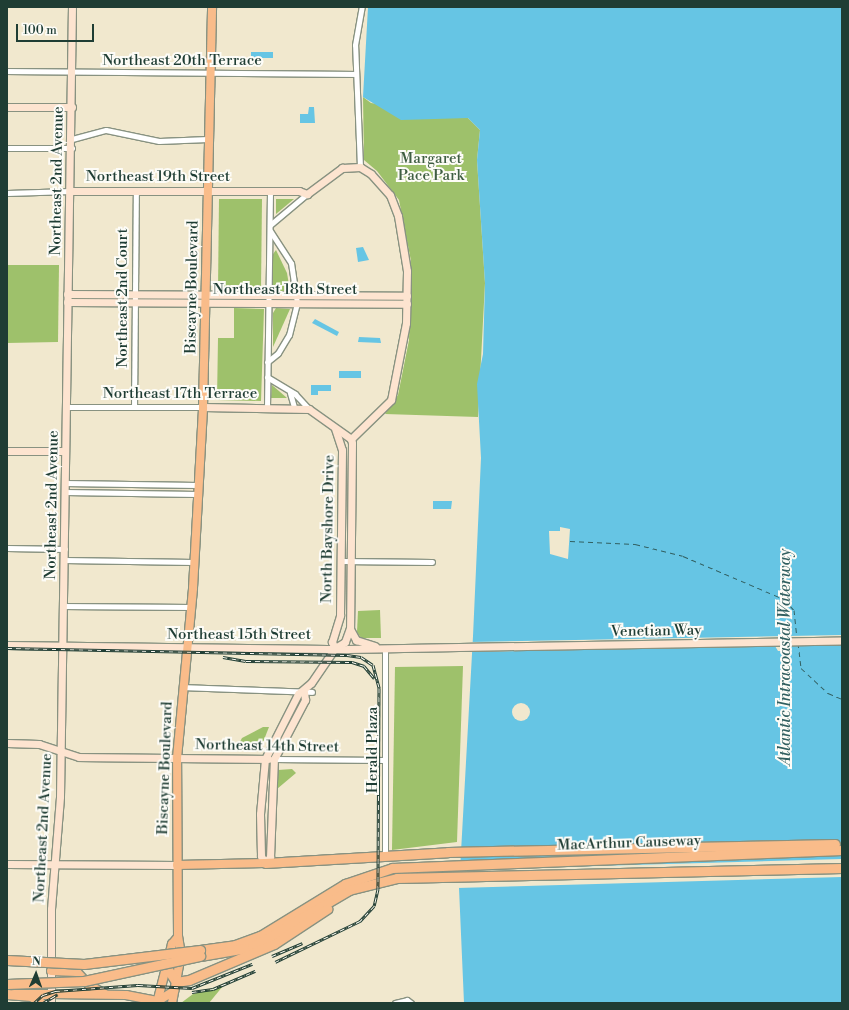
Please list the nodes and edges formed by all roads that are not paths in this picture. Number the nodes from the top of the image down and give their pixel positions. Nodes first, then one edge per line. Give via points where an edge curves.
1 (72, 7) edge
2 (212, 7) edge
3 (362, 7) edge
4 (7, 71) edge
5 (72, 72) junction
6 (210, 73) junction
7 (356, 74) junction
8 (7, 107) edge
9 (72, 107) junction
10 (72, 139) junction
11 (208, 139) junction
12 (7, 148) edge
13 (72, 148) junction
14 (360, 167) junction
15 (136, 190) junction
16 (208, 190) junction
17 (71, 191) junction
18 (270, 191) junction
19 (7, 193) edge
20 (307, 194) junction
21 (270, 228) junction
22 (68, 294) junction
23 (134, 294) junction
24 (269, 295) junction
25 (297, 295) junction
26 (338, 296) junction
27 (407, 296) junction
28 (206, 299) junction
29 (67, 302) junction
30 (134, 302) junction
31 (268, 303) junction
32 (297, 303) junction
33 (338, 304) junction
34 (407, 304) junction
35 (267, 362) junction
36 (267, 377) junction
37 (288, 390) junction
38 (66, 407) junction
39 (134, 407) junction
40 (203, 407) junction
41 (267, 407) junction
42 (294, 407) junction
43 (309, 409) junction
44 (335, 429) junction
45 (351, 438) junction
46 (342, 450) junction
47 (7, 451) edge
48 (65, 451) junction
49 (352, 459) junction
50 (352, 468) junction
51 (342, 482) junction
52 (65, 483) junction
53 (197, 485) junction
54 (65, 492) junction
55 (197, 494) junction
56 (352, 507) junction
57 (7, 548) edge
58 (64, 549) junction
59 (64, 560) junction
60 (341, 561) junction
61 (351, 561) junction
62 (432, 562) dead end
63 (192, 565) junction
64 (189, 604) junction
65 (64, 606) junction
66 (350, 628) junction
67 (842, 640) edge
68 (7, 645) edge
69 (63, 646) junction
70 (470, 647) joint
71 (186, 648) junction
72 (334, 648) junction
73 (385, 648) junction
74 (183, 688) junction
75 (308, 692) junction
76 (7, 743) edge
77 (61, 750) junction
78 (177, 758) junction
79 (265, 759) junction
80 (274, 759) junction
81 (385, 760) junction
82 (260, 814) junction
83 (270, 814) junction
84 (842, 844) edge
85 (842, 850) edge
86 (385, 852) dead end
87 (265, 863) junction
88 (7, 864) edge
89 (55, 864) junction
90 (178, 865) junction
91 (842, 868) edge
92 (371, 882) junction
93 (178, 937) junction
94 (200, 953) junction
95 (7, 960) edge
96 (167, 968) junction
97 (51, 971) junction
98 (7, 984) edge
99 (175, 986) junction
100 (10, 994) edge
101 (106, 994) junction
102 (51, 998) edge
103 (158, 1002) edge
104 (41, 1003) edge
105 (172, 1003) edge
106 (395, 1003) edge
107 (410, 1003) edge

1 - 5 street, Northeast 2nd Avenue
2 - 6 main road, Biscayne Boulevard
3 - 7 street via 357,26
4 - 5 street, Northeast 20th Terrace
5 - 6 street, Northeast 20th Terrace
5 - 9 street, Northeast 2nd Avenue
6 - 7 street, Northeast 20th Terrace
6 - 11 main road, Biscayne Boulevard
7 - 14 street
8 - 9 street
9 - 10 street, Northeast 2nd Avenue
10 - 11 street via 106,130 159,141
10 - 13 street, Northeast 2nd Avenue
11 - 16 main road, Biscayne Boulevard
12 - 13 street
13 - 17 street, Northeast 2nd Avenue
14 - 20 street via 342,168
14 - 27 street, North Bayshore Drive via 371,174 395,205 404,244
15 - 16 street, Northeast 19th Street
15 - 17 street, Northeast 19th Street
15 - 23 street, Northeast 2nd Court
16 - 18 street, Northeast 19th Street
16 - 28 main road, Biscayne Boulevard
17 - 19 street, Northeast 19th Street
17 - 22 street, Northeast 2nd Avenue
18 - 20 street, Northeast 19th Street
18 - 21 street
20 - 21 street
21 - 24 street
21 - 25 street via 290,263
22 - 23 street, Northeast 18th Street
22 - 29 street, Northeast 2nd Avenue
23 - 28 street, Northeast 18th Street
23 - 30 street, Northeast 2nd Court
24 - 25 street, Northeast 18th Street
24 - 28 street, Northeast 18th Street
24 - 31 street
25 - 26 street, Northeast 18th Street
25 - 32 street
26 - 27 street, Northeast 18th Street
26 - 33 street
27 - 34 street, North Bayshore Drive
28 - 30 street, Northeast 18th Street
28 - 31 street, Northeast 18th Street
28 - 40 main road, Biscayne Boulevard
29 - 30 street, Northeast 18th Street
29 - 38 street, Northeast 2nd Avenue
30 - 39 street, Northeast 2nd Court
31 - 32 street, Northeast 18th Street
31 - 35 street
32 - 33 street, Northeast 18th Street
32 - 35 street via 289,335
33 - 34 street, Northeast 18th Street
34 - 45 street, North Bayshore Drive via 405,341 391,400
35 - 36 street
36 - 37 street, Northeast 17th Terrace
36 - 41 street
37 - 42 street
37 - 43 street, Northeast 17th Terrace
38 - 39 street, Northeast 17th Terrace
38 - 48 street, Northeast 2nd Avenue
39 - 40 street, Northeast 17th Terrace
40 - 41 street, Northeast 17th Terrace
40 - 53 main road, Biscayne Boulevard
41 - 42 street, Northeast 17th Terrace
42 - 43 street, Northeast 17th Terrace
43 - 44 street, Northeast 17th Terrace
44 - 45 street, North Bayshore Drive
44 - 46 street, North Bayshore Drive
45 - 49 street, North Bayshore Drive
46 - 49 street
46 - 51 street, North Bayshore Drive
47 - 48 street
48 - 52 street, Northeast 2nd Avenue
49 - 50 street, North Bayshore Drive
50 - 51 street
50 - 56 street, North Bayshore Drive
51 - 56 street
51 - 60 street, North Bayshore Drive
52 - 53 street
52 - 54 street, Northeast 2nd Avenue
53 - 55 main road, Biscayne Boulevard
54 - 55 street
54 - 58 street, Northeast 2nd Avenue
55 - 63 main road, Biscayne Boulevard
56 - 61 street, North Bayshore Drive
57 - 58 street
58 - 59 street, Northeast 2nd Avenue
59 - 63 street
59 - 65 street, Northeast 2nd Avenue
60 - 61 street
60 - 72 street, North Bayshore Drive via 340,615 332,642
61 - 62 street
61 - 66 street, North Bayshore Drive
63 - 64 main road, Biscayne Boulevard
64 - 65 street
64 - 71 main road, Biscayne Boulevard
65 - 69 street, Northeast 2nd Avenue
66 - 72 street, North Bayshore Drive via 345,642
66 - 73 street via 356,640
67 - 70 street, Venetian Way
68 - 69 street, Northeast 15th Street
69 - 71 street, Northeast 15th Street
69 - 77 street, Northeast 2nd Avenue
70 - 73 street, Northeast 15th Street
71 - 72 street, Northeast 15th Street
71 - 74 main road, Biscayne Boulevard
72 - 73 street, Northeast 15th Street
72 - 75 street, North Bayshore Drive
73 - 81 street, Herald Plaza
74 - 75 street
74 - 78 main road, Biscayne Boulevard
75 - 79 street, North Bayshore Drive via 298,694 281,721
75 - 80 street, North Bayshore Drive
76 - 77 street, Northeast 14th Street via 39,744
77 - 78 street, Northeast 14th Street via 79,756
77 - 89 street, Northeast 2nd Avenue
78 - 79 street, Northeast 14th Street
78 - 90 main road, Biscayne Boulevard
79 - 80 street, Northeast 14th Street
79 - 82 street, North Bayshore Drive
80 - 81 street, Northeast 14th Street
80 - 83 street, North Bayshore Drive
81 - 86 street, Herald Plaza
82 - 83 street
82 - 87 street, North Bayshore Drive via 261,856
83 - 87 street, North Bayshore Drive via 270,857
84 - 87 highway via 448,852
85 - 94 highway, MacArthur Causeway via 416,865 362,877 260,936
87 - 90 main road
88 - 89 street
89 - 90 street
89 - 97 street, Northeast 2nd Avenue
90 - 93 main road, Biscayne Boulevard
91 - 92 highway, MacArthur Causeway via 473,875
92 - 94 highway via 339,895 260,944
92 - 99 highway via 274,944
93 - 96 main road, Biscayne Boulevard via 172,944
93 - 99 main road, Biscayne Boulevard via 181,955
94 - 95 highway, bridge via 84,964
94 - 98 highway, bridge via 84,981
96 - 99 highway
96 - 103 main road, Biscayne Boulevard
97 - 101 main road via 77,972 89,985
97 - 102 street, Northeast 2nd Avenue
99 - 103 main road
99 - 105 main road, Biscayne Boulevard
100 - 102 highway
100 - 104 highway via 31,996
101 - 102 main road
101 - 103 main road
106 - 107 street via 407,1000

